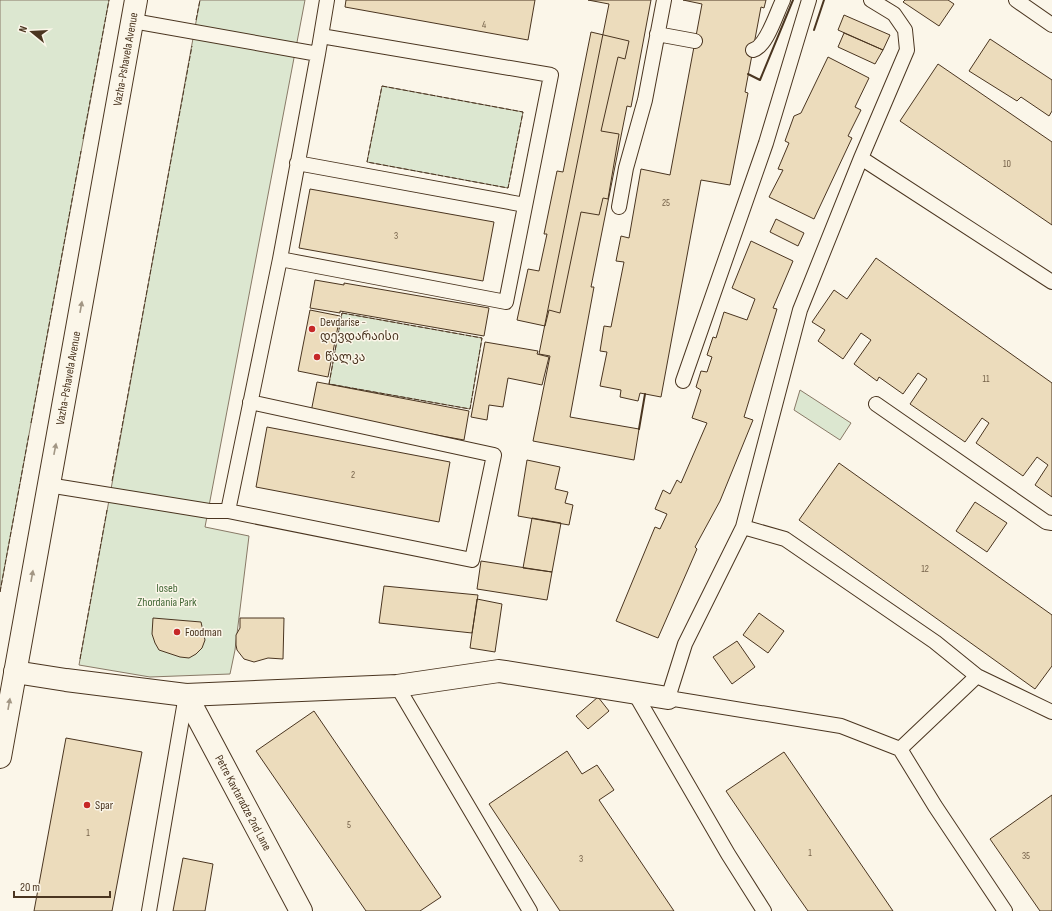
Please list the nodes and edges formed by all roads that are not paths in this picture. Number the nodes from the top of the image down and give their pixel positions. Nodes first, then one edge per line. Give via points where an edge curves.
1 (327, 0) edge
2 (664, 0) edge
3 (783, 0) edge
4 (809, 0) edge
5 (871, 0) edge
6 (1016, 0) edge
7 (134, 10) edge
8 (1052, 25) edge
9 (657, 34) junction
10 (321, 36) junction
11 (695, 41) dead end
12 (753, 50) dead end
13 (318, 54) junction
14 (861, 158) junction
15 (297, 163) junction
16 (525, 205) junction
17 (619, 207) dead end
18 (280, 259) junction
19 (1052, 282) edge
20 (683, 381) dead end
21 (250, 402) junction
22 (876, 404) dead end
23 (48, 485) junction
24 (228, 511) junction
25 (1052, 523) edge
26 (743, 527) junction
27 (15, 672) junction
28 (977, 676) junction
29 (397, 686) junction
30 (634, 692) junction
31 (186, 694) junction
32 (668, 698) junction
33 (1052, 712) edge
34 (900, 749) junction
35 (0, 757) edge
36 (149, 911) edge
37 (301, 911) edge
38 (530, 911) edge
39 (764, 911) edge
40 (1005, 911) edge

1 - 10 lane
2 - 9 lane
3 - 12 lane via 765,41 760,48
4 - 20 lane via 766,143
5 - 14 lane via 894,14 905,30 907,50
6 - 8 lane
7 - 13 lane
23 -> 7 street, Vazha-Pshavela Avenue
9 - 11 lane
9 - 17 lane via 645,100 626,168
10 - 13 lane
10 - 16 lane via 551,75
13 - 15 lane
14 - 19 lane
14 - 26 lane via 800,310
15 - 16 lane
15 - 18 lane
16 - 18 lane via 506,302
18 - 21 lane
21 - 24 lane
21 - 24 lane via 494,455 472,560
22 - 25 lane via 1046,522
23 - 24 lane via 209,511
27 -> 23 street, Vazha-Pshavela Avenue
26 - 28 lane via 785,539 935,642
26 - 32 lane via 685,644
27 - 31 street
35 -> 27 street, Vazha-Pshavela Avenue
28 - 33 lane
28 - 34 lane
29 - 30 street via 499,671
29 - 31 street
29 - 38 lane
30 - 32 street
30 - 39 lane
31 - 36 lane
31 - 37 street, Petre Kavtaradze 2nd Lane
32 - 34 lane via 841,726
34 - 40 lane

